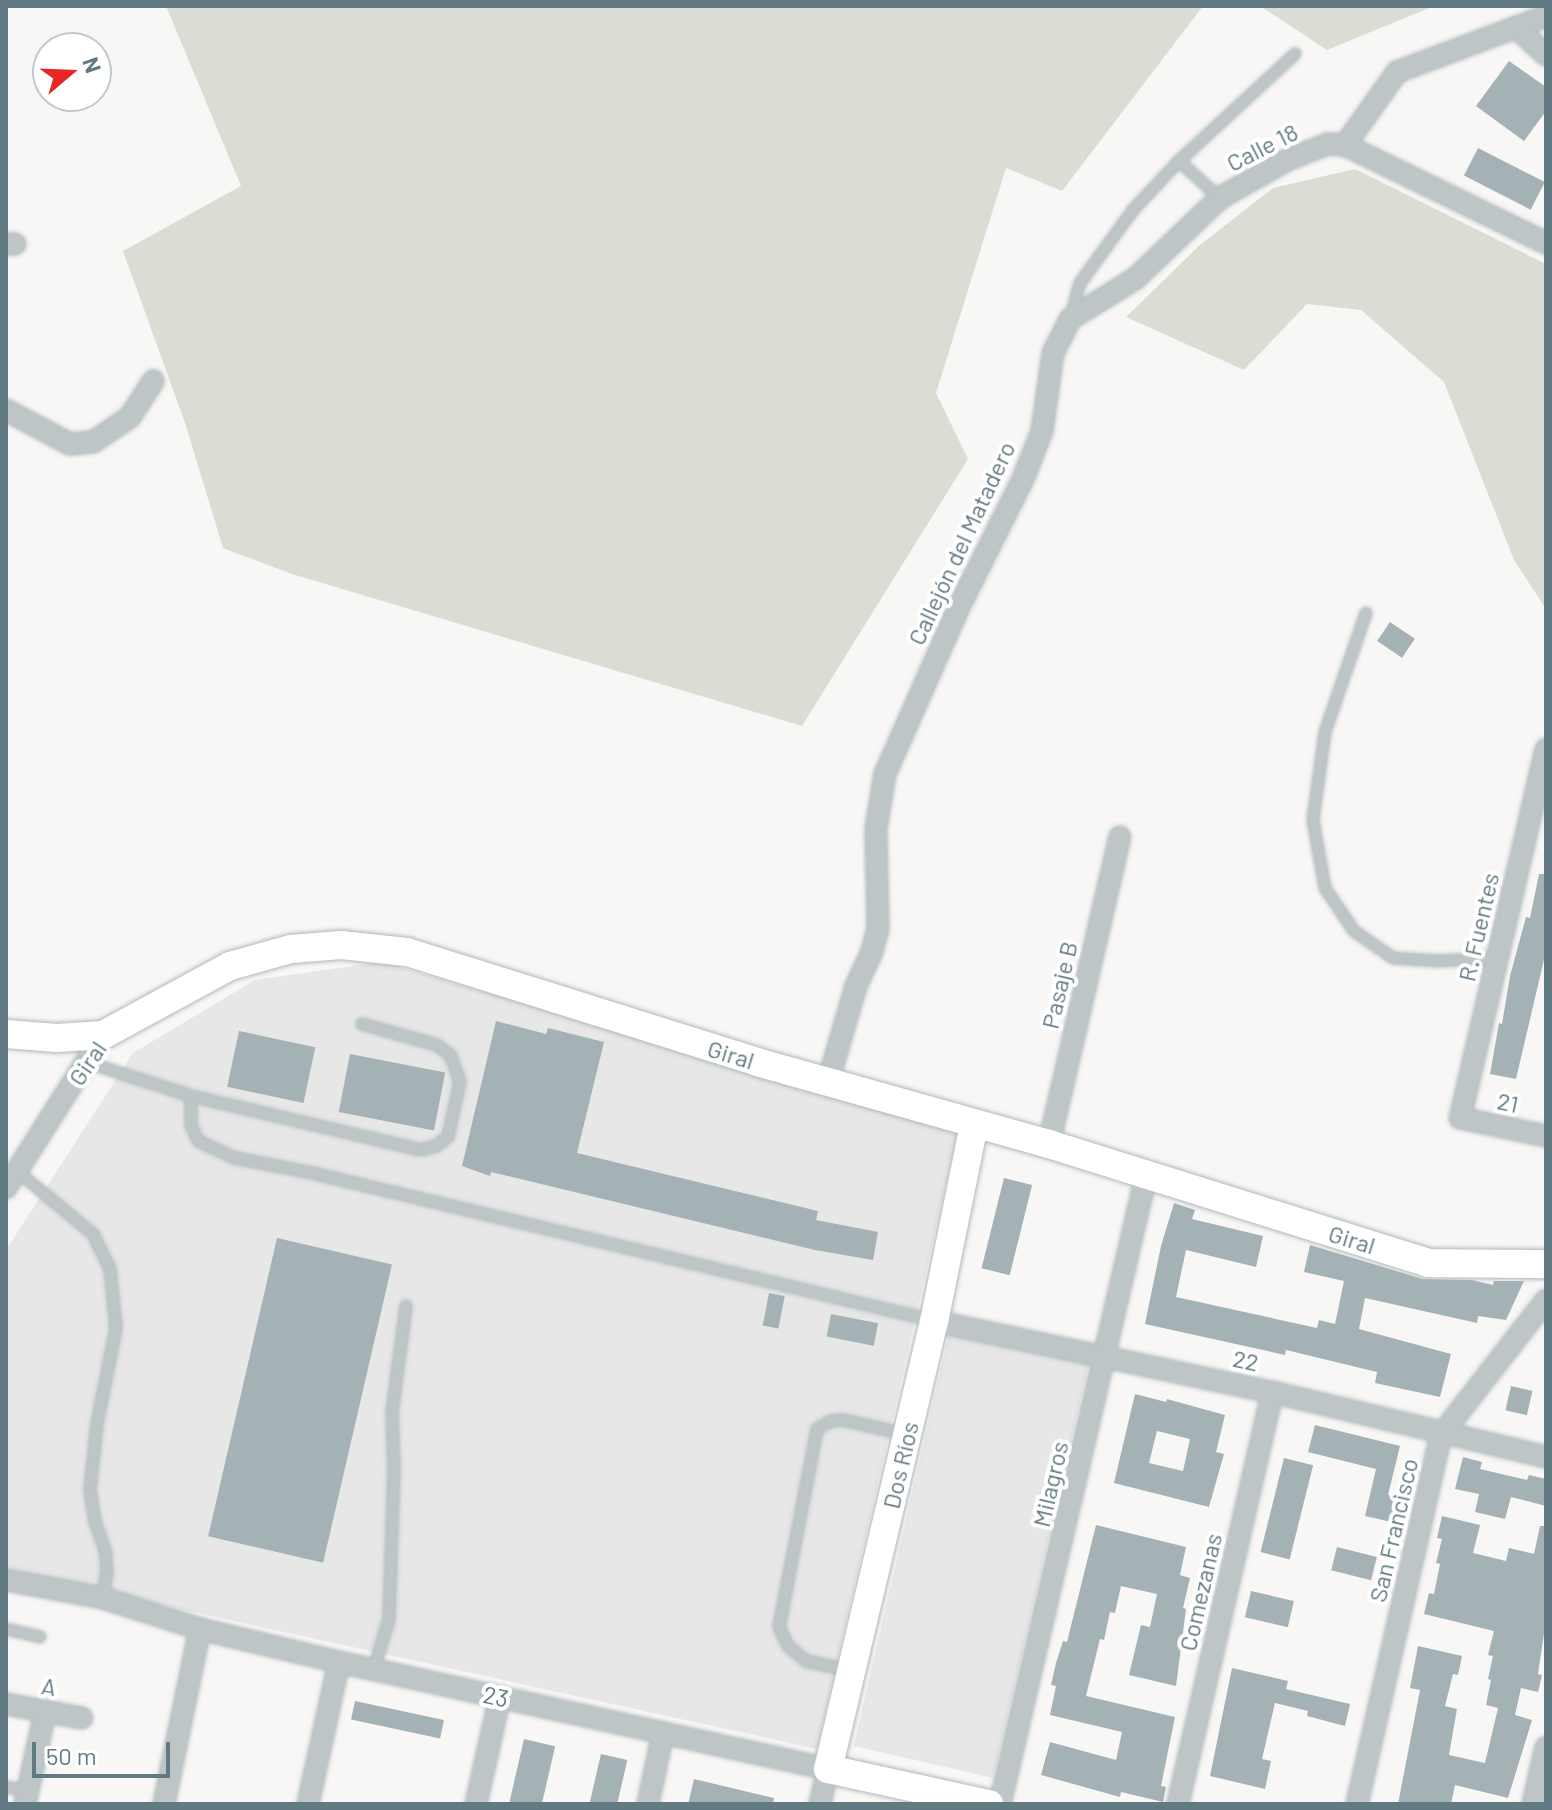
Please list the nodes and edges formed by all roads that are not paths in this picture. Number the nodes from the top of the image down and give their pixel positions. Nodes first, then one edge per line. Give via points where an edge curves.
1 (1546, 16) edge
2 (1516, 27) junction
3 (1295, 54) dead end
4 (1546, 55) edge
5 (1345, 145) junction
6 (1179, 161) junction
7 (1220, 198) junction
8 (1546, 243) edge
9 (1070, 319) junction
10 (153, 381) dead end
11 (6, 410) edge
12 (1366, 613) dead end
13 (1546, 749) edge
14 (1538, 826) edge
15 (1120, 837) dead end
16 (1498, 958) junction
17 (362, 1024) dead end
18 (6, 1034) edge
19 (103, 1035) junction
20 (86, 1062) junction
21 (828, 1082) junction
22 (191, 1096) junction
23 (1460, 1118) joint
24 (974, 1125) junction
25 (1546, 1136) edge
26 (1049, 1144) junction
27 (1146, 1176) junction
28 (11, 1180) edge
29 (1546, 1264) edge
30 (1546, 1300) edge
31 (406, 1306) dead end
32 (934, 1321) junction
33 (1107, 1356) junction
34 (1272, 1392) junction
35 (907, 1434) junction
36 (1441, 1435) junction
37 (1546, 1457) edge
38 (6, 1580) edge
39 (103, 1598) junction
40 (6, 1629) edge
41 (200, 1629) junction
42 (40, 1637) dead end
43 (339, 1662) junction
44 (374, 1669) junction
45 (851, 1670) junction
46 (500, 1697) junction
47 (6, 1704) edge
48 (45, 1712) junction
49 (82, 1718) dead end
50 (663, 1733) junction
51 (1546, 1747) edge
52 (828, 1769) junction
53 (6, 1787) edge
54 (27, 1798) edge
55 (164, 1804) edge
56 (308, 1804) edge
57 (476, 1804) edge
58 (648, 1804) edge
59 (820, 1804) edge
60 (989, 1804) edge
61 (1000, 1804) edge
62 (1178, 1804) edge
63 (1357, 1804) edge
64 (1533, 1804) edge

1 - 2 street
2 - 4 street
2 - 5 street via 1397,72
3 - 6 lane, Callejón del Matadero
5 - 7 street, Calle 18 via 1328,144 1287,160
5 - 8 street
6 - 7 lane
6 - 9 lane, Callejón del Matadero via 1133,210 1080,283
7 - 9 street, Calle 18 via 1136,278
9 - 21 street, Callejón del Matadero via 1053,353 1042,431 1023,479 885,774 876,829 878,928
10 - 11 street via 130,417 93,442 70,444
12 - 16 lane via 1325,732 1313,820 1325,888 1354,931 1393,958
13 - 14 street, R. Fuentes
14 - 16 street, R. Fuentes
15 - 26 street, Pasaje B
16 - 23 street, R. Fuentes
17 - 22 lane via 437,1045 451,1056 460,1082 448,1137 436,1146 421,1150
18 - 19 street
19 - 20 street, Giral
19 - 21 street, Giral via 230,966 291,949 341,945 407,952
20 - 22 lane
20 - 28 street, Giral
21 - 24 street, Giral
22 - 32 lane via 191,1125 198,1141 235,1158
23 - 25 street, 21
24 - 26 street, Giral
24 - 32 street, Dos Ríos
26 - 27 street, Giral
27 - 29 street, Giral via 1428,1263
27 - 33 street, Milagros
28 - 39 lane via 93,1234 110,1269 116,1328 90,1490 105,1549
30 - 36 street, San Francisco
31 - 44 lane via 392,1413 389,1619
32 - 33 street, 22
32 - 35 street, Dos Ríos
33 - 34 street, 22
33 - 61 street, Milagros
34 - 36 street, 22
34 - 62 street, Comezanas
35 - 45 street, Dos Ríos
35 - 45 lane via 843,1420 817,1429 779,1627 788,1646 806,1661
36 - 37 street, 22
36 - 63 street, San Francisco
38 - 39 street, 23
39 - 41 street, 23
40 - 42 lane
41 - 43 street, 23
41 - 55 street
43 - 44 street, 23
43 - 56 street
44 - 46 street, 23
45 - 52 street, Dos Ríos
46 - 50 street, 23
46 - 57 street
47 - 48 street, A
48 - 49 street, A
48 - 54 street
50 - 52 street, 23
50 - 58 street
51 - 64 street
52 - 59 street, Dos Ríos
52 - 60 street, 23
53 - 54 lane

